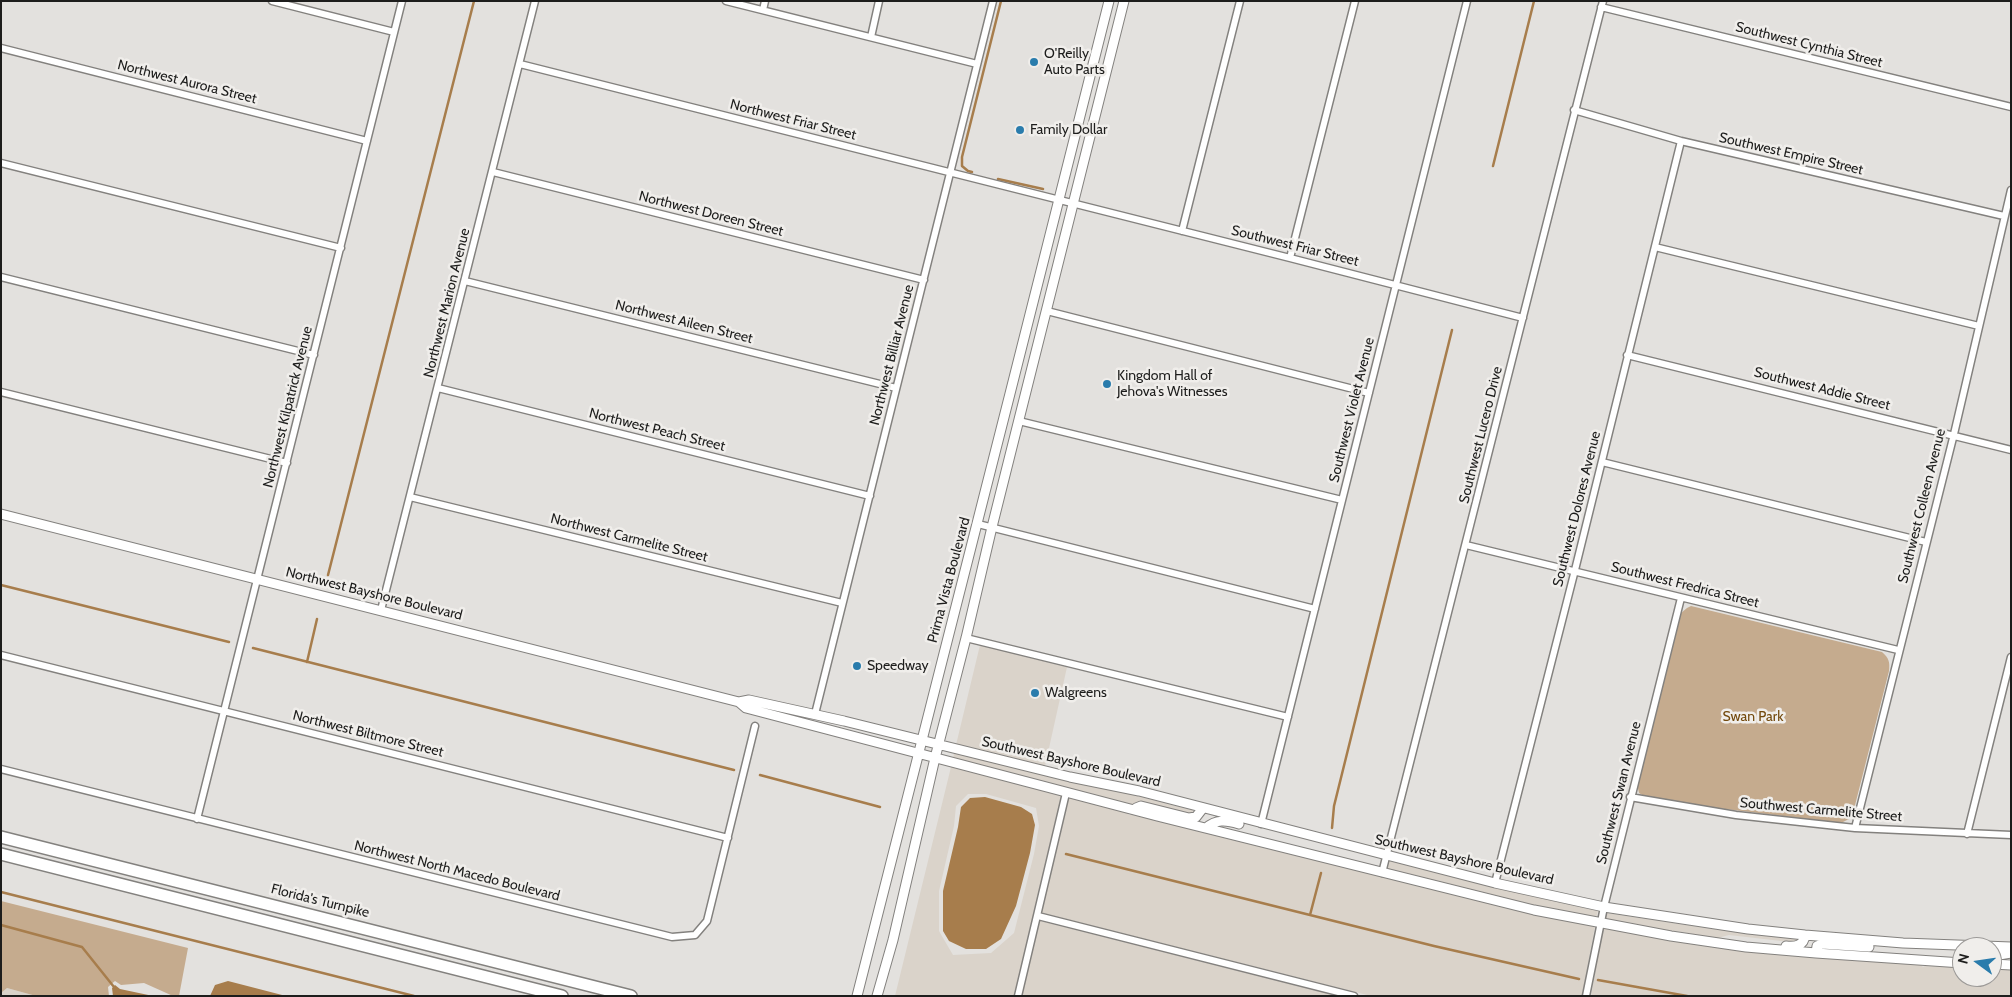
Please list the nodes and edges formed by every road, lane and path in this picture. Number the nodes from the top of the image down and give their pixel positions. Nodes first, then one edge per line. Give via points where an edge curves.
1 (272, 1) edge
2 (402, 1) edge
3 (535, 1) edge
4 (726, 1) edge
5 (765, 1) edge
6 (880, 1) edge
7 (993, 1) edge
8 (1109, 1) edge
9 (1124, 1) edge
10 (1240, 1) edge
11 (1355, 1) edge
12 (1468, 1) edge
13 (1602, 4) edge
14 (763, 10) junction
15 (394, 32) junction
16 (870, 37) junction
17 (1, 48) edge
18 (520, 64) junction
19 (977, 64) junction
20 (2011, 107) edge
21 (1574, 110) junction
22 (367, 140) junction
23 (1681, 141) junction
24 (1, 163) edge
25 (493, 172) junction
26 (951, 173) junction
27 (2011, 190) edge
28 (1060, 200) junction
29 (1074, 203) junction
30 (2004, 216) junction
31 (1182, 231) junction
32 (1655, 247) junction
33 (341, 248) junction
34 (1290, 258) junction
35 (1, 277) edge
36 (924, 280) junction
37 (465, 281) junction
38 (1397, 285) junction
39 (1047, 311) junction
40 (1523, 318) junction
41 (1979, 326) junction
42 (1627, 354) junction
43 (314, 356) junction
44 (438, 388) junction
45 (896, 388) junction
46 (1, 392) edge
47 (1369, 393) junction
48 (1019, 421) junction
49 (1954, 434) junction
50 (2011, 450) edge
51 (1602, 462) junction
52 (287, 463) junction
53 (410, 496) junction
54 (870, 496) junction
55 (1342, 500) junction
56 (1, 514) edge
57 (978, 524) junction
58 (992, 527) junction
59 (1926, 542) junction
60 (1466, 545) junction
61 (1574, 570) junction
62 (257, 579) junction
63 (1681, 598) junction
64 (842, 603) junction
65 (1315, 609) junction
66 (381, 610) junction
67 (966, 638) junction
68 (1898, 650) junction
69 (1, 655) edge
70 (2011, 657) edge
71 (739, 702) junction
72 (224, 710) junction
73 (815, 714) junction
74 (1288, 717) junction
75 (755, 726) dead end
76 (921, 739) junction
77 (938, 745) junction
78 (918, 753) junction
79 (935, 758) junction
80 (1, 769) edge
81 (1066, 793) junction
82 (1630, 797) junction
83 (1203, 808) junction
84 (1131, 810) junction
85 (198, 819) junction
86 (1261, 824) junction
87 (1206, 828) junction
88 (1280, 828) junction
89 (1854, 828) junction
90 (1967, 834) junction
91 (2011, 834) edge
92 (1, 837) edge
93 (728, 838) junction
94 (1, 854) edge
95 (1386, 856) junction
96 (1382, 873) junction
97 (1495, 883) junction
98 (1604, 907) junction
99 (1038, 916) junction
100 (1600, 923) junction
101 (1805, 935) junction
102 (1719, 942) junction
103 (1898, 943) junction
104 (1952, 946) edge
105 (1816, 954) junction
106 (1952, 957) edge
107 (1923, 961) junction
108 (1952, 962) edge
109 (562, 996) edge
110 (631, 996) edge
111 (856, 996) edge
112 (877, 996) edge
113 (1018, 996) edge
114 (1354, 996) edge
115 (1586, 996) edge

1 - 15 street
2 - 15 street, Northwest Kilpatrick Avenue
3 - 18 street, Northwest Marion Avenue
4 - 14 street
5 - 14 street
6 - 16 street
7 - 19 street, Northwest Billiar Avenue
8 - 28 main road, Prima Vista Boulevard
9 - 29 main road, Prima Vista Boulevard
10 - 31 street
11 - 34 street
12 - 38 street, Southwest Violet Avenue
13 - 20 street, Southwest Cynthia Street
13 - 21 street, Southwest Lucero Drive
14 - 16 street
15 - 22 street, Northwest Kilpatrick Avenue
16 - 19 street
17 - 22 street, Northwest Aurora Street
18 - 25 street, Northwest Marion Avenue
18 - 26 street, Northwest Friar Street
19 - 26 street, Northwest Billiar Avenue
21 - 23 street, Southwest Empire Street
21 - 40 street, Southwest Lucero Drive
22 - 33 street, Northwest Kilpatrick Avenue
23 - 30 street, Southwest Empire Street
23 - 32 street, Southwest Dolores Avenue
24 - 33 street
25 - 36 street, Northwest Doreen Street
25 - 37 street, Northwest Marion Avenue
26 - 28 street, Northwest Friar Street
26 - 36 street, Northwest Billiar Avenue
27 - 30 street, Southwest Colleen Avenue
28 - 29 street, Southwest Friar Street
28 - 57 main road, Prima Vista Boulevard
29 - 31 street, Southwest Friar Street
29 - 39 main road, Prima Vista Boulevard
30 - 41 street, Southwest Colleen Avenue
31 - 34 street, Southwest Friar Street
32 - 41 street
32 - 42 street, Southwest Dolores Avenue
33 - 43 street, Northwest Kilpatrick Avenue
34 - 38 street, Southwest Friar Street
35 - 43 street
36 - 45 street, Northwest Billiar Avenue
37 - 44 street, Northwest Marion Avenue
37 - 45 street, Northwest Aileen Street
38 - 40 street, Southwest Friar Street
38 - 47 street, Southwest Violet Avenue
39 - 47 street
39 - 48 main road, Prima Vista Boulevard
40 - 60 street, Southwest Lucero Drive
41 - 49 street, Southwest Colleen Avenue
42 - 49 street, Southwest Addie Street
42 - 51 street, Southwest Dolores Avenue
43 - 52 street, Northwest Kilpatrick Avenue
44 - 53 street, Northwest Marion Avenue
44 - 54 street, Northwest Peach Street
45 - 54 street, Northwest Billiar Avenue
46 - 52 street
47 - 55 street, Southwest Violet Avenue
48 - 55 street
48 - 58 main road, Prima Vista Boulevard
49 - 50 street, Southwest Addie Street
49 - 59 street, Southwest Colleen Avenue
51 - 59 street
51 - 61 street, Southwest Dolores Avenue
52 - 62 street, Northwest Kilpatrick Avenue
53 - 64 street, Northwest Carmelite Street
53 - 66 street, Northwest Marion Avenue
54 - 64 street, Northwest Billiar Avenue
55 - 65 street, Southwest Violet Avenue
56 - 62 main road, Northwest Bayshore Boulevard
57 - 58 street
57 - 76 main road, Prima Vista Boulevard
58 - 65 street
58 - 67 main road, Prima Vista Boulevard
59 - 68 street, Southwest Colleen Avenue
60 - 61 street, Southwest Fredrica Street
60 - 95 street, Southwest Lucero Drive
61 - 63 street, Southwest Fredrica Street
61 - 97 street, Southwest Dolores Avenue
62 - 66 main road, Northwest Bayshore Boulevard
62 - 72 street, Northwest Kilpatrick Avenue
63 - 68 street, Southwest Fredrica Street
63 - 82 street, Southwest Swan Avenue
64 - 73 street, Northwest Billiar Avenue
65 - 74 street, Southwest Violet Avenue
66 - 71 main road, Northwest Bayshore Boulevard
67 - 74 street
67 - 77 main road, Prima Vista Boulevard
68 - 89 street, Southwest Colleen Avenue
69 - 72 street, Northwest Biltmore Street
70 - 90 street
71 - 73 main road, Northwest Bayshore Boulevard via 749,700
71 - 78 main road, Northwest Bayshore Boulevard via 746,708
72 - 85 street, Northwest Kilpatrick Avenue
72 - 93 street, Northwest Biltmore Street
73 - 76 main road, Northwest Bayshore Boulevard
74 - 86 street, Southwest Violet Avenue
75 - 93 street, Northwest North Macedo Boulevard
76 - 77 main road, Southwest Bayshore Boulevard
76 - 78 main road, Prima Vista Boulevard
77 - 79 main road, Prima Vista Boulevard
77 - 83 main road, Southwest Bayshore Boulevard
78 - 79 main road, Southwest Bayshore Boulevard
78 - 111 main road, Prima Vista Boulevard
79 - 81 main road, Southwest Bayshore Boulevard
79 - 112 main road, Prima Vista Boulevard
80 - 85 street, Northwest North Macedo Boulevard
81 - 84 main road, Southwest Bayshore Boulevard
81 - 99 street
82 - 89 street, Southwest Carmelite Street via 1736,815
82 - 98 street, Southwest Swan Avenue
83 - 84 main road via 1196,817 1190,818 1141,806
83 - 86 main road, Southwest Bayshore Boulevard
84 - 87 main road, Southwest Bayshore Boulevard
85 - 93 street, Northwest North Macedo Boulevard via 672,937 695,934 707,921
86 - 88 main road, Southwest Bayshore Boulevard
87 - 88 main road via 1222,820 1270,831
87 - 96 main road, Southwest Bayshore Boulevard
88 - 95 main road, Southwest Bayshore Boulevard
89 - 90 street, Southwest Carmelite Street
90 - 91 street, Southwest Carmelite Street
92 - 110 highway, Florida's Turnpike
94 - 109 highway
95 - 96 street, Southwest Lucero Drive
95 - 97 main road, Southwest Bayshore Boulevard
96 - 100 main road, Southwest Bayshore Boulevard
97 - 98 main road, Southwest Bayshore Boulevard
98 - 100 street, Southwest Swan Avenue
98 - 101 main road, Southwest Bayshore Boulevard
99 - 113 street
99 - 114 street
100 - 102 main road, Southwest Bayshore Boulevard
100 - 115 street, Southwest Swan Avenue
101 - 102 main road via 1802,943 1795,946 1729,939
101 - 103 main road, Southwest Bayshore Boulevard
102 - 105 main road, Southwest Bayshore Boulevard
103 - 104 main road, Southwest Bayshore Boulevard
103 - 105 main road via 1890,948 1826,943 1817,946
105 - 107 main road, Southwest Bayshore Boulevard
106 - 107 main road via 1934,956
107 - 108 main road, Southwest Bayshore Boulevard

